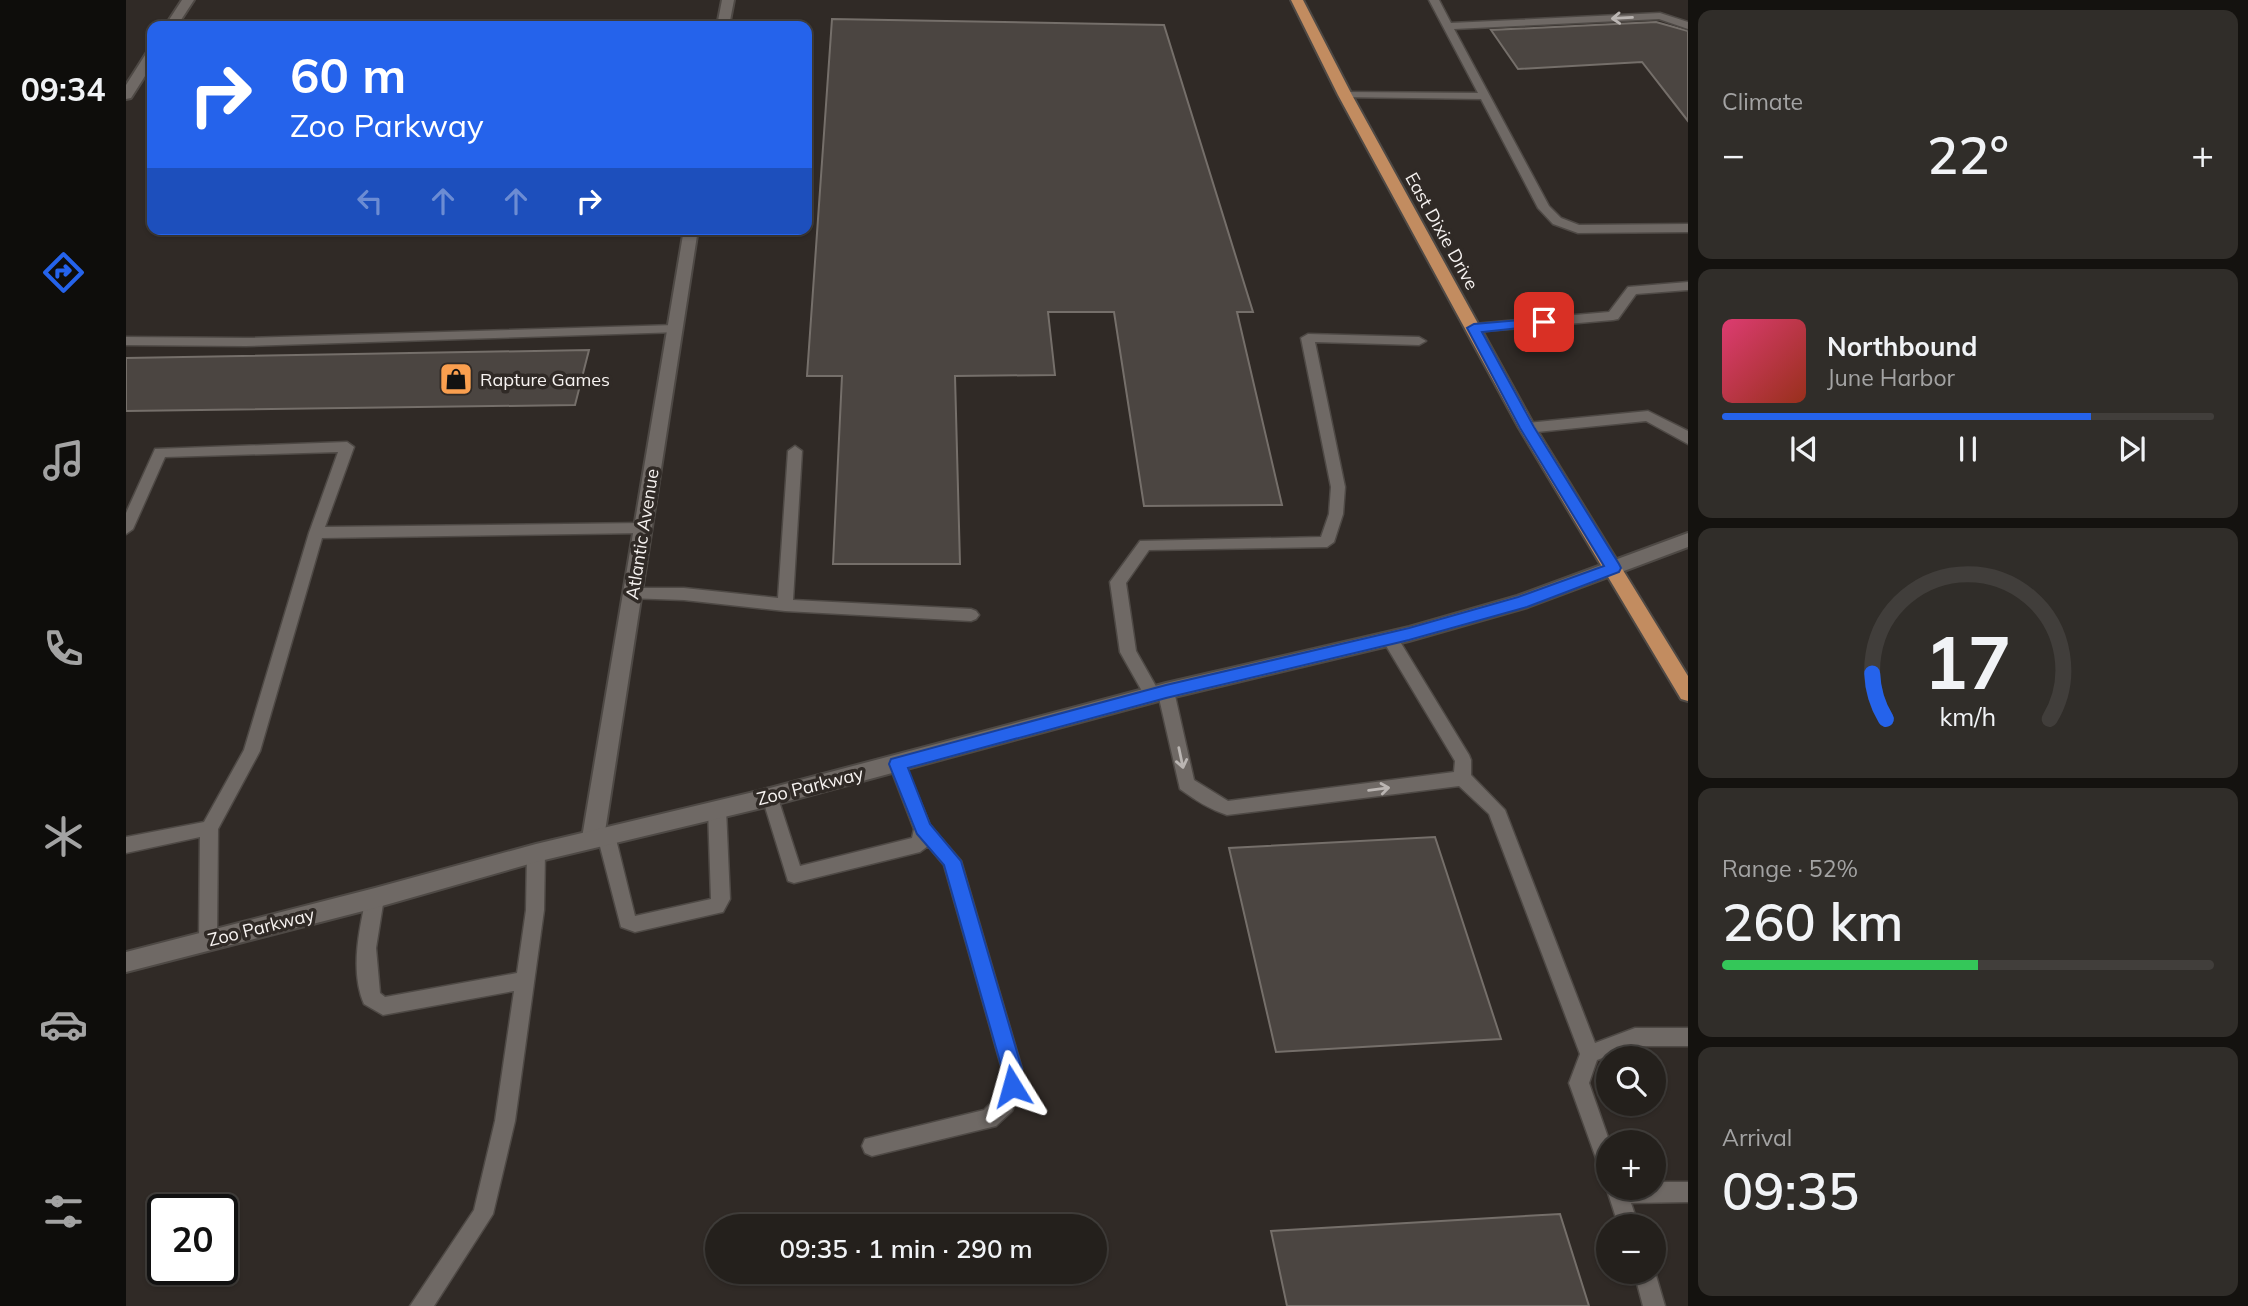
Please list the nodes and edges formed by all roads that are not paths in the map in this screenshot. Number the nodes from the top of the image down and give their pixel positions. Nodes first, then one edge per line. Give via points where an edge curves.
1 (188, 0) edge
2 (728, 0) edge
3 (1297, 0) edge
4 (1434, 0) edge
5 (174, 21) edge
6 (724, 21) edge
7 (1448, 26) junction
8 (1688, 26) edge
9 (147, 63) edge
10 (126, 95) edge
11 (1345, 95) junction
12 (1485, 96) junction
13 (1688, 228) edge
14 (690, 235) edge
15 (1688, 286) edge
16 (1474, 328) junction
17 (675, 329) junction
18 (126, 341) edge
19 (1419, 341) dead end
20 (1527, 428) junction
21 (1688, 439) edge
22 (795, 450) dead end
23 (643, 528) junction
24 (126, 529) edge
25 (316, 533) junction
26 (1688, 540) edge
27 (1614, 568) junction
28 (632, 594) junction
29 (785, 605) junction
30 (971, 615) dead end
31 (1390, 639) junction
32 (1160, 693) junction
33 (1688, 693) edge
34 (897, 764) junction
35 (1462, 778) junction
36 (769, 797) junction
37 (717, 809) junction
38 (209, 828) junction
39 (923, 829) junction
40 (600, 836) junction
41 (126, 845) edge
42 (536, 853) junction
43 (375, 898) junction
44 (208, 940) junction
45 (126, 962) edge
46 (525, 980) junction
47 (1688, 1037) edge
48 (1590, 1054) junction
49 (1596, 1131) edge
50 (872, 1146) dead end
51 (1666, 1192) edge
52 (1688, 1192) edge
53 (1648, 1284) edge
54 (421, 1306) edge
55 (1654, 1306) edge

1 - 5 main road
2 - 6 main road
3 - 11 main road, East Dixie Drive
4 - 7 lane
8 -> 7 lane via 1660,16
7 - 12 lane
9 - 10 main road
11 - 12 lane
11 - 16 main road, East Dixie Drive
12 - 13 lane via 1544,208 1557,221 1578,229
14 - 17 main road, Atlantic Avenue
15 - 16 lane via 1632,290 1613,316
16 - 20 main road, East Dixie Drive
17 - 18 lane via 259,342
17 - 23 main road, Atlantic Avenue
19 - 32 lane via 1308,338 1338,487 1327,542 1145,545 1118,582 1128,652
20 - 21 lane via 1648,415
20 - 27 main road, East Dixie Drive
22 - 29 lane
23 - 25 lane
23 - 28 main road, Atlantic Avenue
24 - 25 lane via 160,452 347,447
25 - 38 lane via 252,751
26 - 27 main road, Zoo Parkway
27 - 31 main road, Zoo Parkway via 1521,603
27 - 33 main road, East Dixie Drive
28 - 29 lane via 684,594
28 - 40 main road, Atlantic Avenue
29 - 30 lane
31 - 32 main road, Zoo Parkway
31 - 35 lane via 1463,760
32 - 34 main road, Zoo Parkway
32 -> 35 lane via 1186,784 1227,808
34 - 36 main road, Zoo Parkway
34 - 39 lane
35 - 48 lane via 1496,810
36 - 37 main road, Zoo Parkway
36 - 39 lane via 794,875 920,844
37 - 40 main road, Zoo Parkway
37 - 40 lane via 721,899 717,906 635,924 627,921
38 - 41 lane
38 - 44 lane
39 - 50 lane via 952,861 1012,1069 1012,1086 1005,1104 989,1119
40 - 42 main road, Zoo Parkway
42 - 43 main road, Zoo Parkway
42 - 46 lane via 535,910
43 - 44 main road, Zoo Parkway
43 - 46 lane via 365,940 366,969 371,998 383,1006
44 - 45 main road, Zoo Parkway
46 - 54 lane via 505,1121 483,1214
47 - 48 lane via 1635,1037
48 - 49 lane via 1579,1083
51 - 52 lane
53 - 55 lane

